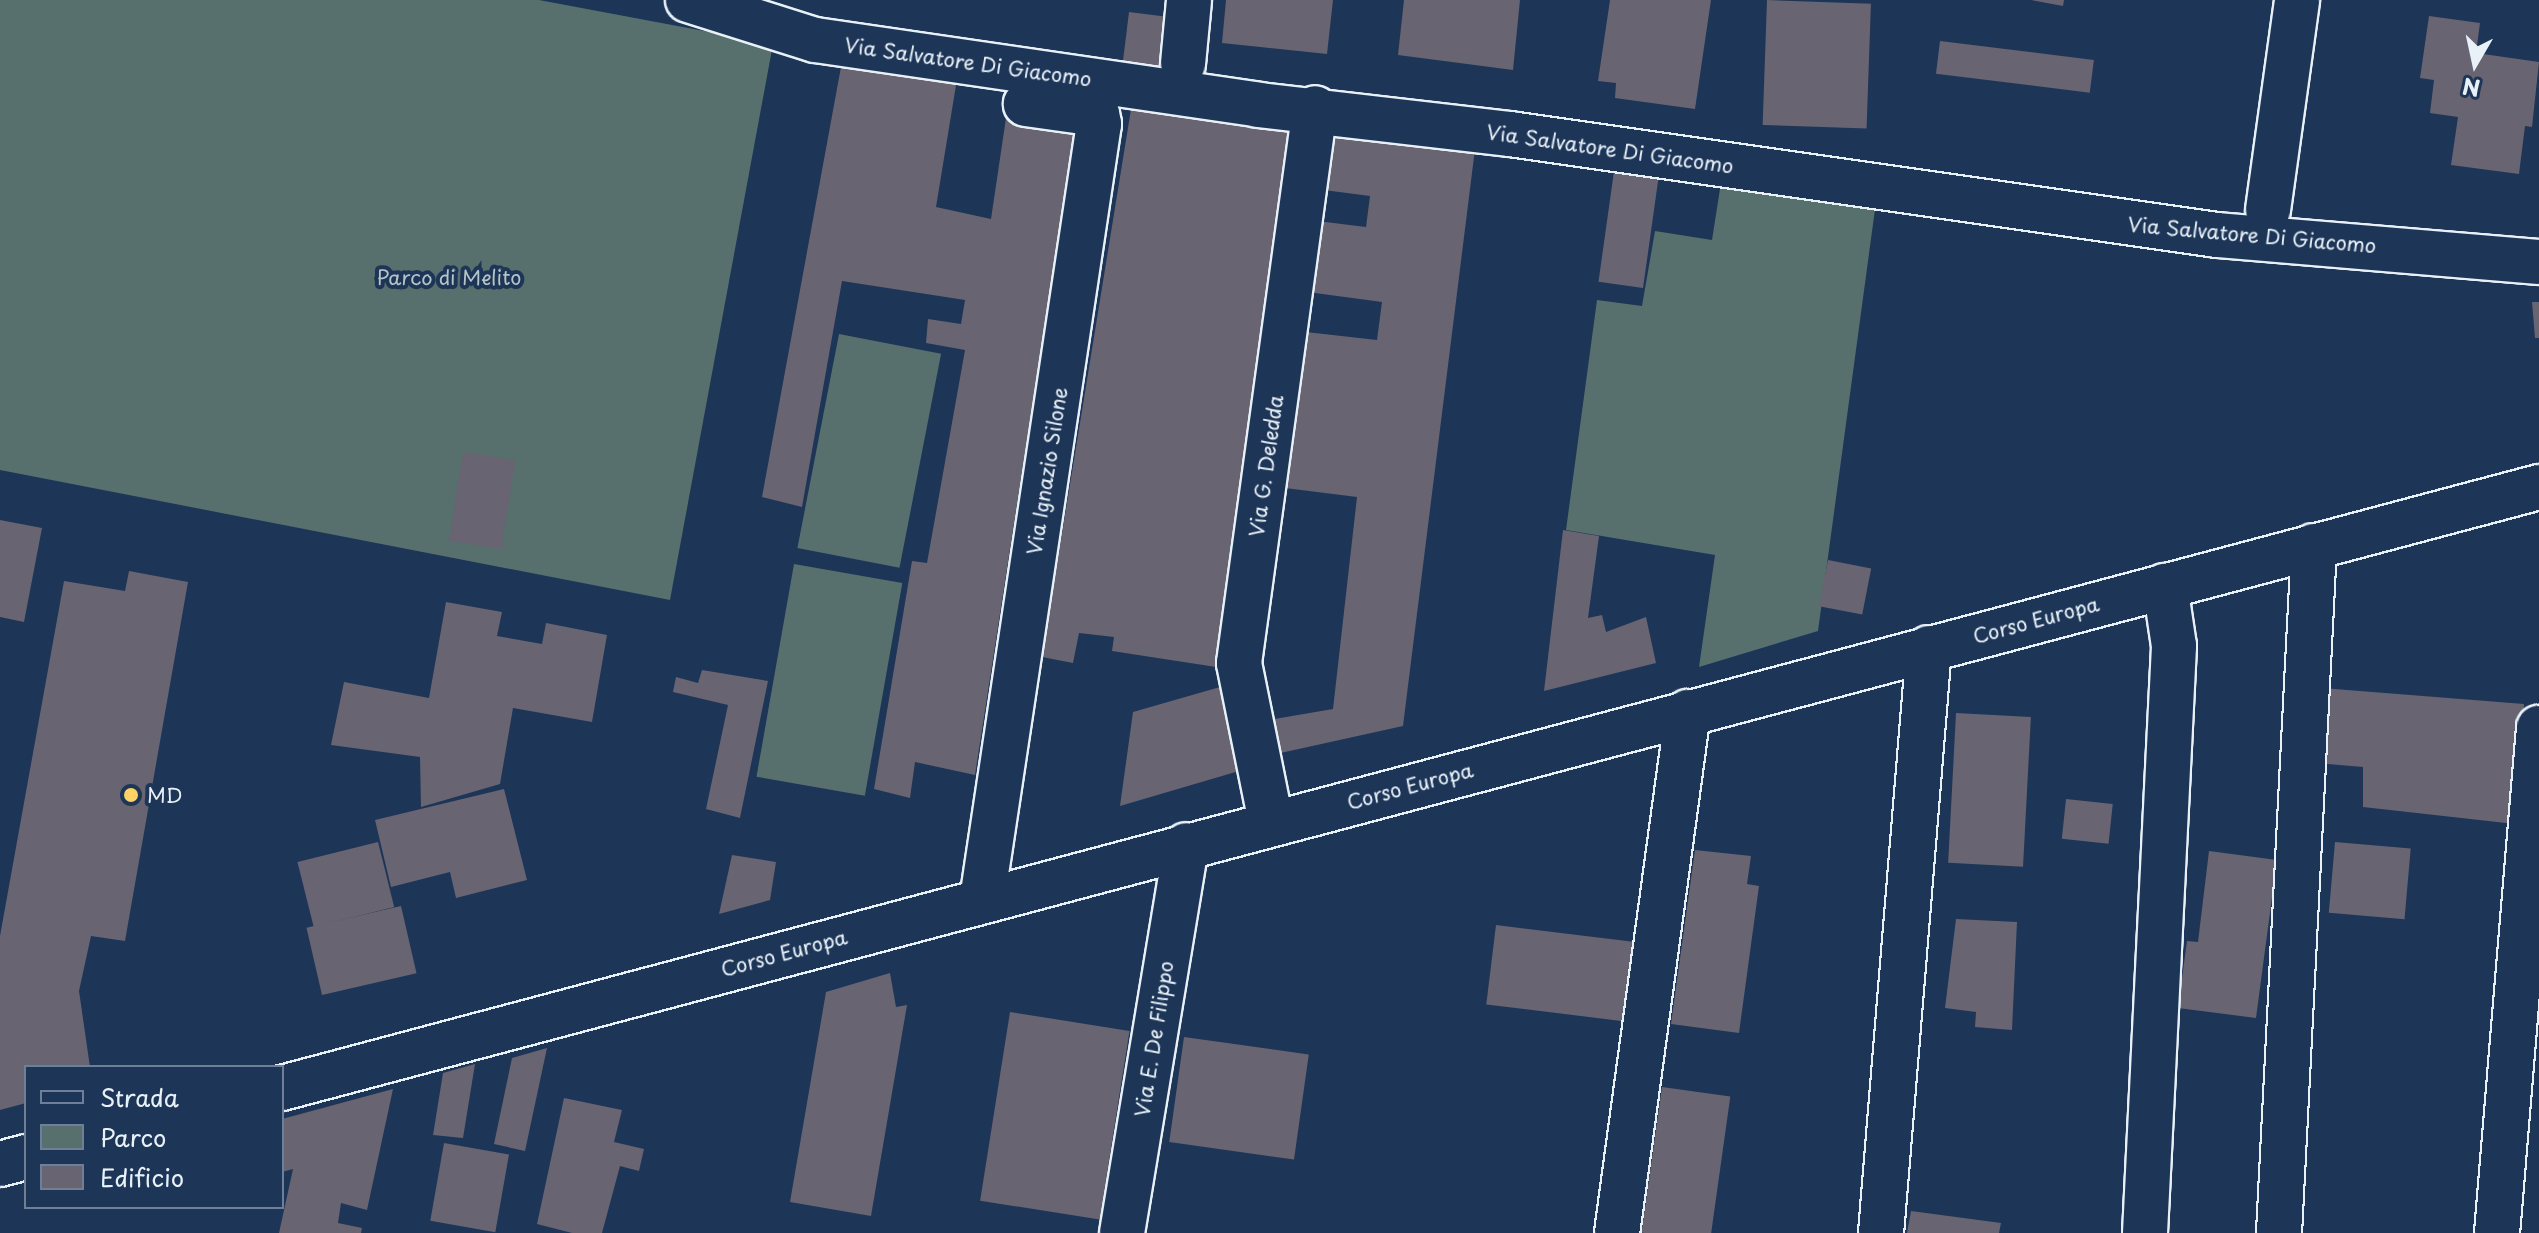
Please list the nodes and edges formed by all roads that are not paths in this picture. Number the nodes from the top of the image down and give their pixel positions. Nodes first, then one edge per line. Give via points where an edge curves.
1 (688, 0) edge
2 (1189, 0) edge
3 (2297, 0) edge
4 (772, 11) edge
5 (1183, 64) dead end
6 (1026, 104) dead end
7 (1315, 108) junction
8 (2268, 210) dead end
9 (2539, 262) edge
10 (2539, 487) edge
11 (2314, 546) junction
12 (2165, 586) junction
13 (1929, 648) junction
14 (1688, 712) junction
15 (2539, 728) edge
16 (1271, 822) junction
17 (1186, 845) junction
18 (982, 900) junction
19 (284, 1087) edge
20 (24, 1158) edge
21 (0, 1164) edge
22 (1122, 1233) edge
23 (1617, 1233) edge
24 (1881, 1233) edge
25 (2145, 1233) edge
26 (2279, 1233) edge
27 (2497, 1233) edge

1 - 4 street, Via Salvatore Di Giacomo
2 - 5 street
3 - 8 street
4 - 7 street, Via Salvatore Di Giacomo via 815,40 1258,105
6 - 18 street, Via Ignazio Silone via 1097,114 1099,124
7 - 9 street, Via Salvatore Di Giacomo via 2099,220
7 - 16 street, Via G. Deledda via 1239,663
10 - 11 street, Corso Europa
11 - 12 street, Corso Europa
11 - 26 street
12 - 13 street, Corso Europa
12 - 25 street via 2174,646
13 - 14 street, Corso Europa
13 - 24 street
14 - 16 street, Corso Europa
14 - 23 street
15 - 27 street
16 - 17 street, Corso Europa
17 - 18 street, Corso Europa
17 - 22 street, Via E. De Filippo
18 - 19 street, Corso Europa
20 - 21 street

